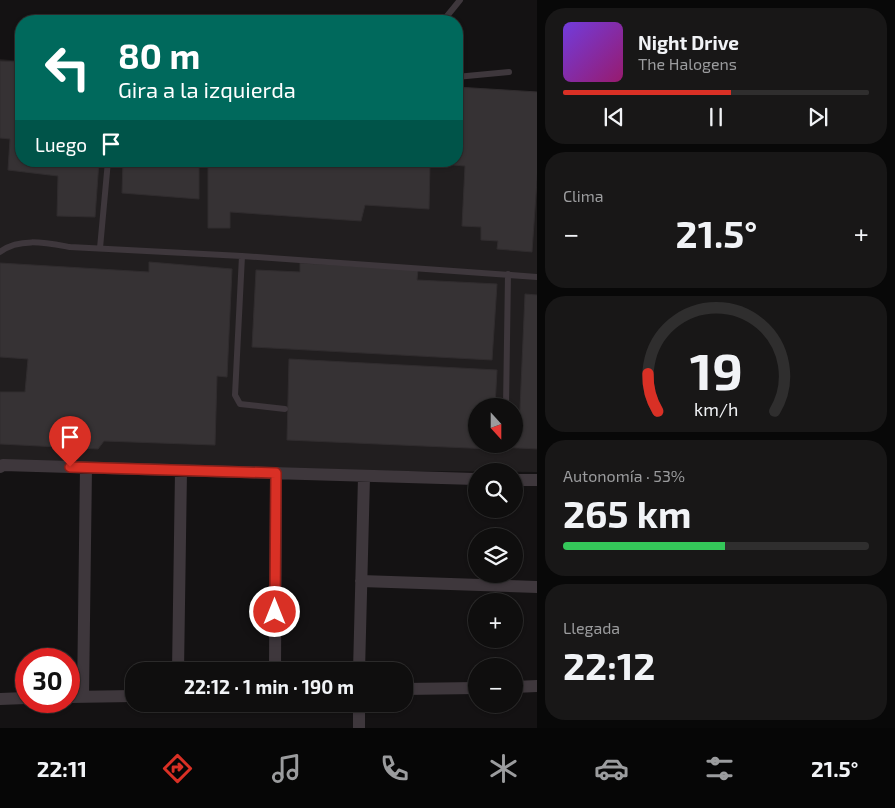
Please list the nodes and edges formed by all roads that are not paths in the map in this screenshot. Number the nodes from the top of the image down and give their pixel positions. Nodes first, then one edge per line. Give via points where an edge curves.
1 (460, 0) edge
2 (448, 15) edge
3 (509, 72) dead end
4 (463, 76) edge
5 (107, 167) edge
6 (100, 248) junction
7 (0, 252) edge
8 (242, 256) junction
9 (508, 274) junction
10 (537, 277) edge
11 (506, 398) edge
12 (285, 409) dead end
13 (0, 467) edge
14 (86, 468) junction
15 (181, 471) junction
16 (276, 473) junction
17 (364, 477) junction
18 (468, 479) edge
19 (523, 480) edge
20 (537, 480) edge
21 (361, 581) junction
22 (537, 587) edge
23 (178, 662) edge
24 (275, 662) edge
25 (359, 662) edge
26 (537, 686) edge
27 (523, 687) edge
28 (468, 688) edge
29 (413, 689) edge
30 (125, 696) edge
31 (83, 697) joint
32 (15, 698) edge
33 (0, 699) edge
34 (359, 712) edge
35 (359, 728) edge

1 - 2 lane
3 - 4 lane
5 - 6 lane
6 - 7 lane via 45,242 21,243
6 - 8 lane
8 - 9 lane
8 - 12 lane via 235,395 240,404
9 - 10 lane
9 - 11 lane
13 - 14 street
14 - 15 street
14 - 31 street
15 - 16 street
15 - 23 street
16 - 17 street
16 - 24 street
17 - 18 street
17 - 21 street
19 - 20 street
21 - 22 street
21 - 25 street
26 - 27 street
28 - 29 street
30 - 31 street
32 - 33 street
34 - 35 street

